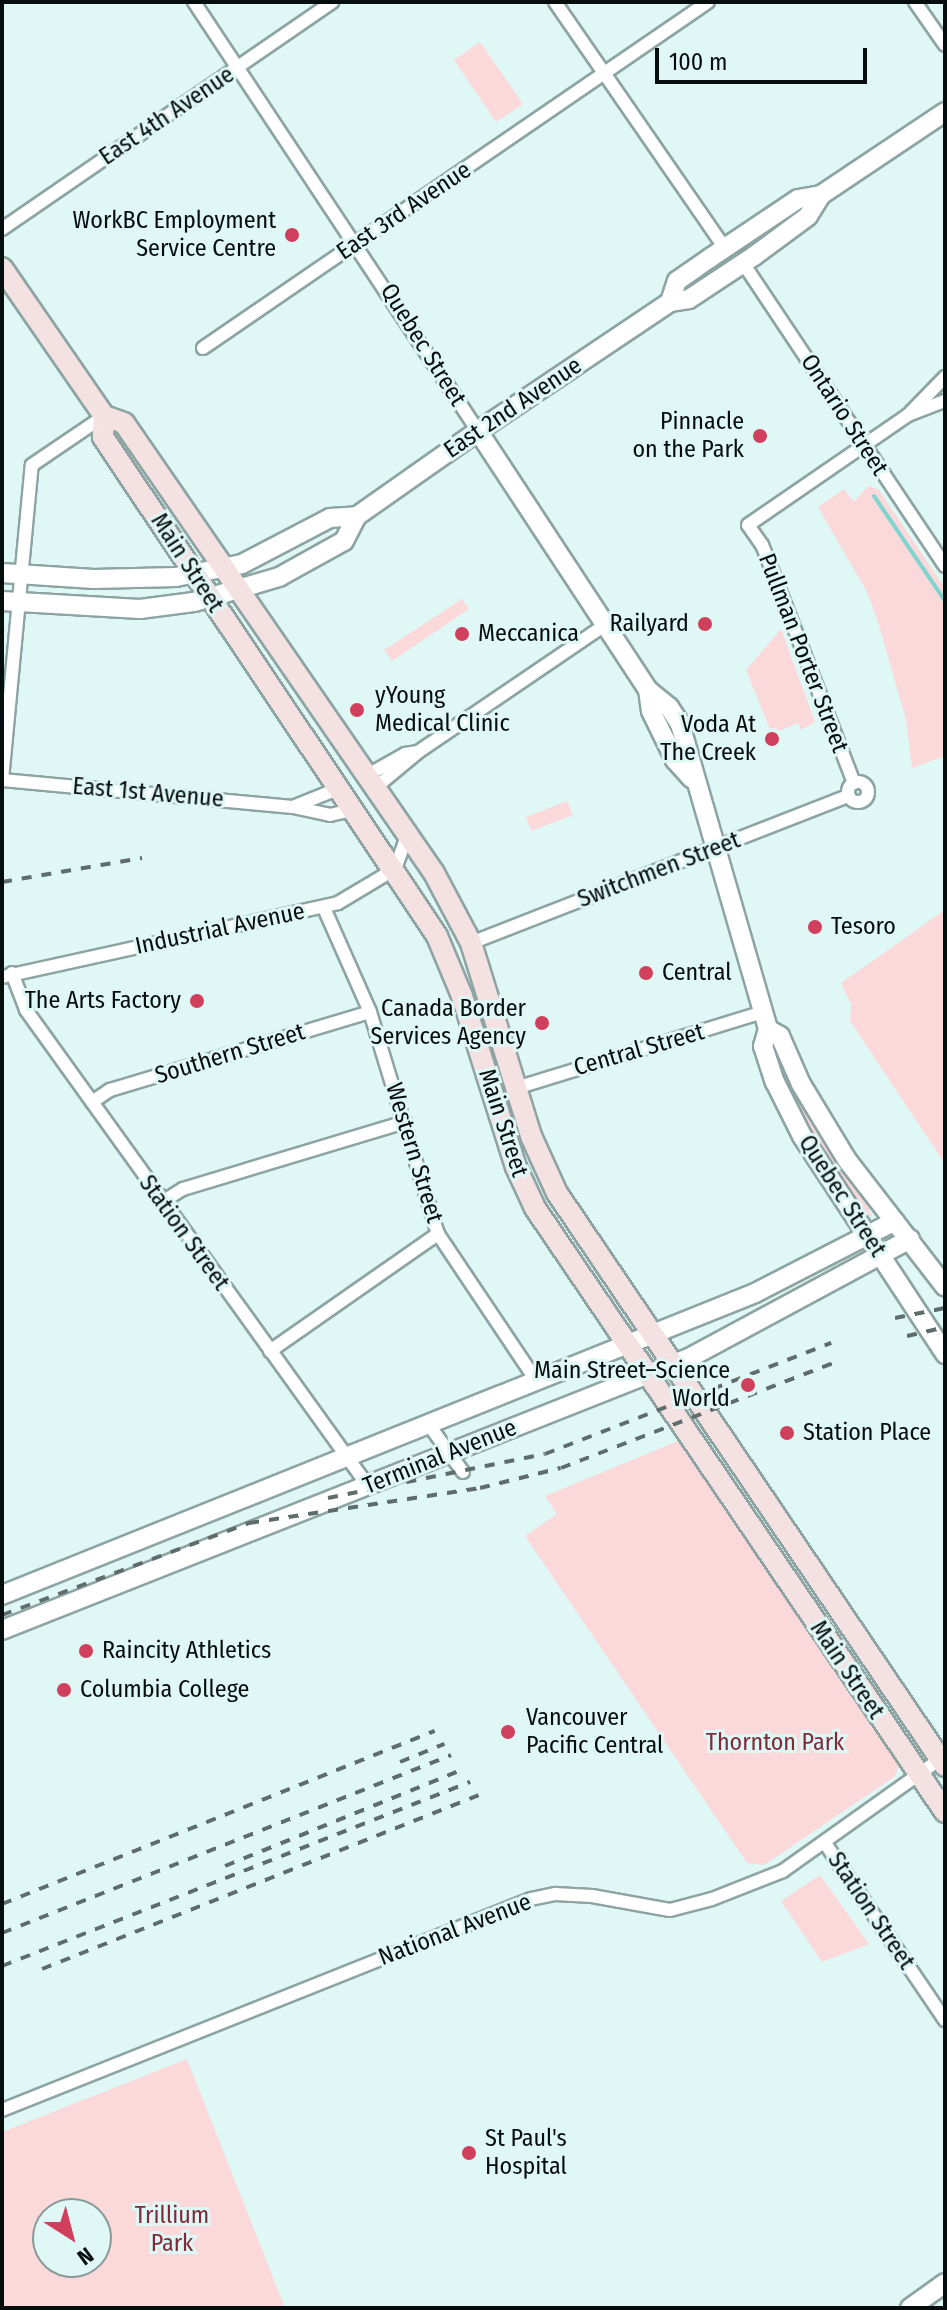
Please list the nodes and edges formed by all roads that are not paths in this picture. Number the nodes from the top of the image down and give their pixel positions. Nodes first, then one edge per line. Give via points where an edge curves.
1 (194, 2) edge
2 (332, 2) edge
3 (555, 2) edge
4 (708, 2) edge
5 (915, 2) edge
6 (945, 45) edge
7 (238, 67) junction
8 (604, 73) junction
9 (945, 112) edge
10 (821, 195) junction
11 (2, 229) edge
12 (357, 242) junction
13 (725, 248) junction
14 (743, 263) junction
15 (2, 268) edge
16 (670, 302) junction
17 (203, 348) dead end
18 (945, 377) edge
19 (945, 401) edge
20 (908, 415) junction
21 (104, 416) junction
22 (478, 431) junction
23 (865, 444) junction
24 (357, 516) junction
25 (945, 566) edge
26 (223, 568) junction
27 (2, 573) edge
28 (194, 573) junction
29 (22, 574) junction
30 (238, 591) junction
31 (210, 598) junction
32 (11, 602) edge
33 (606, 624) junction
34 (2, 780) edge
35 (370, 782) junction
36 (340, 788) junction
37 (848, 796) joint
38 (293, 807) junction
39 (355, 809) junction
40 (408, 834) junction
41 (714, 849) junction
42 (395, 869) junction
43 (324, 908) junction
44 (471, 943) junction
45 (7, 975) edge
46 (370, 1012) junction
47 (766, 1020) junction
48 (516, 1088) junction
49 (92, 1102) junction
50 (405, 1122) junction
51 (162, 1202) junction
52 (895, 1221) junction
53 (438, 1234) junction
54 (868, 1238) junction
55 (910, 1239) junction
56 (881, 1257) junction
57 (945, 1287) edge
58 (652, 1334) junction
59 (627, 1344) junction
60 (270, 1351) junction
61 (945, 1354) edge
62 (671, 1365) junction
63 (647, 1374) junction
64 (537, 1382) junction
65 (429, 1425) junction
66 (449, 1453) junction
67 (347, 1457) junction
68 (463, 1472) dead end
69 (368, 1486) junction
70 (2, 1595) edge
71 (2, 1630) edge
72 (944, 1760) edge
73 (921, 1777) junction
74 (945, 1812) edge
75 (825, 1843) junction
76 (945, 2020) edge
77 (2, 2110) edge
78 (945, 2283) edge
79 (910, 2308) edge

1 - 7 street, Quebec Street
2 - 7 street, East 4th Avenue
3 - 8 street
4 - 8 street, East 3rd Avenue
5 - 6 street
7 - 11 street, East 4th Avenue
7 - 12 street, Quebec Street
8 - 12 street, East 3rd Avenue
8 - 13 street
9 - 10 main road
10 - 13 main road, East 2nd Avenue via 798,199
10 - 14 main road, East 2nd Avenue via 808,216
12 - 17 street, East 3rd Avenue
12 - 22 street, Quebec Street
13 - 16 main road, East 2nd Avenue via 677,281
14 - 16 main road, East 2nd Avenue via 689,299
14 - 23 street, Ontario Street
15 - 21 main road, Main Street
16 - 22 main road, East 2nd Avenue
18 - 20 street
19 - 20 street
20 - 23 street
21 - 26 main road, Main Street via 124,423
21 - 28 main road, Main Street via 103,437
21 - 29 street via 32,465
22 - 24 main road, East 2nd Avenue
22 - 33 main road, Quebec Street
23 - 25 street, Ontario Street
23 - 37 street, Pullman Porter Street via 748,525 762,545 854,783 866,786 866,798 854,802
24 - 26 main road, East 2nd Avenue via 330,518 265,554
24 - 30 main road, East 2nd Avenue via 344,541 279,577
26 - 28 main road, East 2nd Avenue
26 - 30 main road, Main Street
27 - 29 main road, East 2nd Avenue
28 - 29 main road, East 2nd Avenue via 132,580
28 - 31 main road, Main Street
29 - 32 street
30 - 31 main road, East 2nd Avenue
30 - 35 main road, Main Street
31 - 32 main road, East 2nd Avenue via 140,609
31 - 36 main road, Main Street
32 - 34 street
33 - 35 street
33 - 41 main road, Quebec Street via 648,690 663,735 692,779
34 - 38 street, East 1st Avenue
35 - 40 main road, Main Street
36 - 38 street, East 1st Avenue
36 - 39 main road, Main Street
37 - 41 street, Switchmen Street
38 - 39 street, East 1st Avenue via 330,815
39 - 42 main road, Main Street
40 - 42 street
40 - 44 main road, Main Street
41 - 44 street, Switchmen Street
41 - 47 main road, Quebec Street
42 - 43 street, Industrial Avenue
42 - 59 main road, Main Street via 448,955 523,1184
43 - 45 street, Industrial Avenue
43 - 46 street, Western Street
44 - 48 main road, Main Street
45 - 49 street, Station Street
46 - 49 street, Southern Street via 110,1090
46 - 50 street, Western Street
47 - 48 street, Central Street
47 - 52 main road, Quebec Street via 780,1036 828,1133
47 - 54 main road, Quebec Street via 763,1046 785,1105
48 - 58 main road, Main Street via 547,1175
49 - 51 street, Station Street
50 - 51 street via 183,1189
50 - 53 street, Western Street
51 - 60 street, Station Street
52 - 54 main road, Terminal Avenue
52 - 55 main road, Quebec Street
53 - 60 street
53 - 64 street, Western Street
54 - 56 main road, Quebec Street
54 - 58 main road, Terminal Avenue via 755,1293
55 - 56 main road, Terminal Avenue
55 - 57 main road, Quebec Street
56 - 61 main road, Quebec Street
56 - 62 main road, Terminal Avenue
58 - 59 main road, Terminal Avenue
58 - 62 main road, Main Street
59 - 63 main road, Main Street
59 - 64 main road, Terminal Avenue
60 - 67 street, Station Street
62 - 63 main road, Terminal Avenue
62 - 72 main road, Main Street
63 - 66 main road, Terminal Avenue
63 - 73 main road, Main Street
64 - 65 main road, Terminal Avenue
65 - 66 street
65 - 67 main road, Terminal Avenue
66 - 68 street
66 - 69 main road, Terminal Avenue
67 - 69 street, Station Street
67 - 70 main road, Terminal Avenue
69 - 71 main road, Terminal Avenue
72 - 73 street, National Avenue
73 - 74 main road, Main Street
73 - 75 street, National Avenue
75 - 76 street, Station Street
75 - 77 street, National Avenue via 783,1871 694,1906 670,1910 555,1894 531,1899
78 - 79 main road

